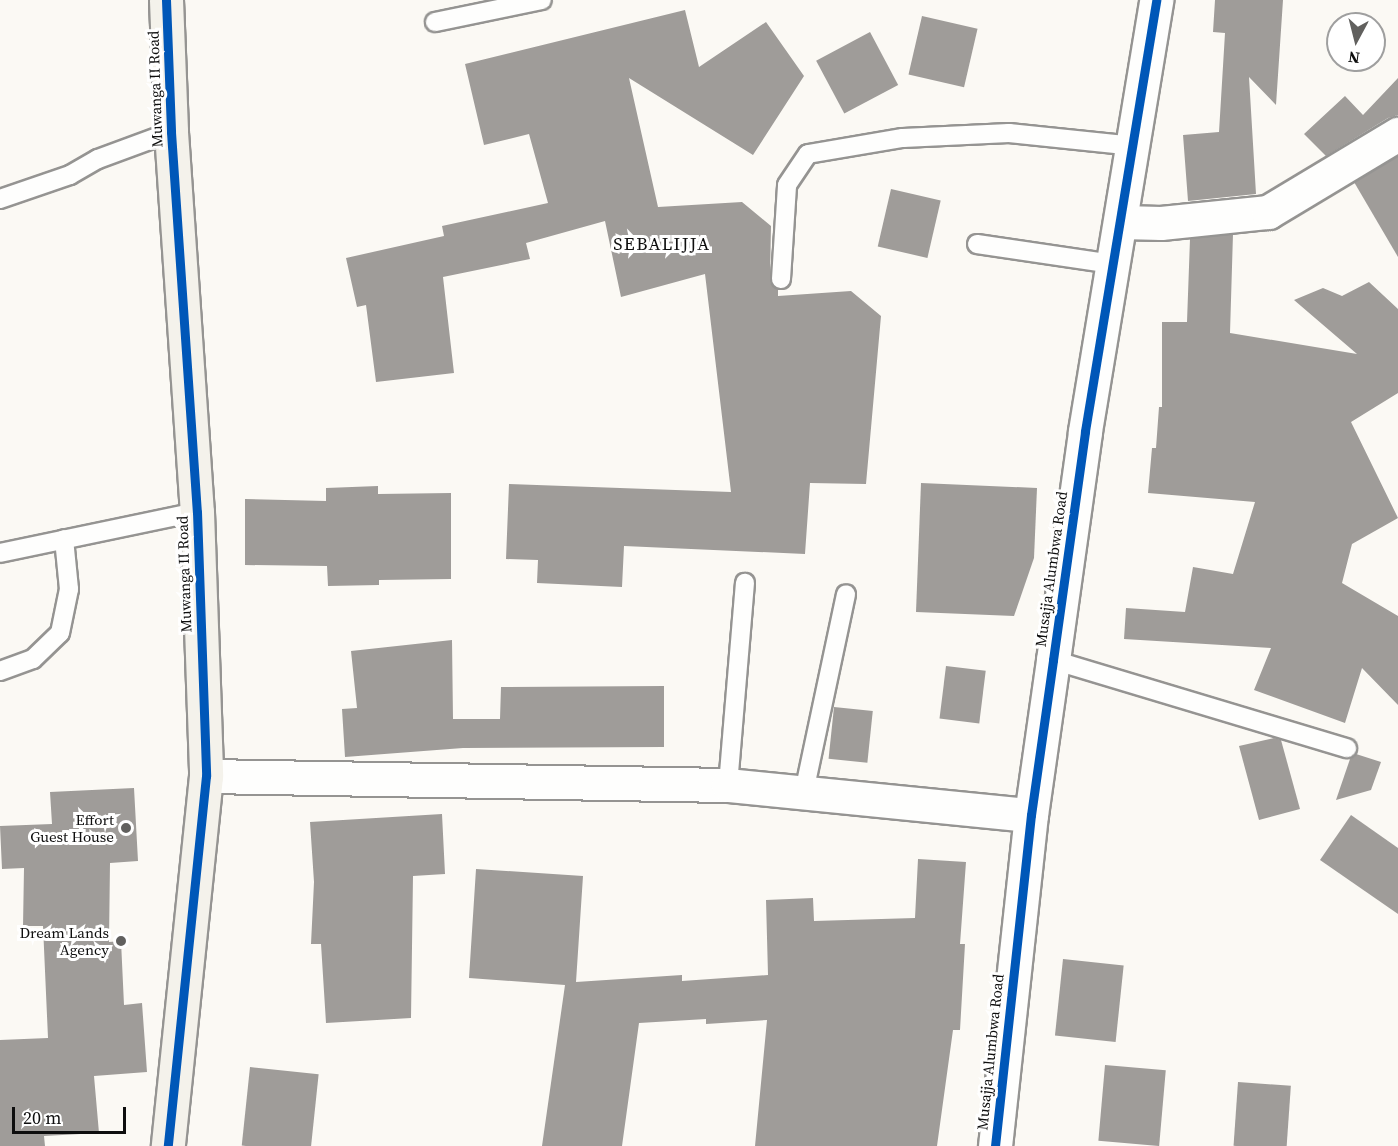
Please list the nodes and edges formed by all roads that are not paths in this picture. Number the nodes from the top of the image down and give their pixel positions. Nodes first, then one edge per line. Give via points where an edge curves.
1 (166, 0) edge
2 (542, 0) edge
3 (1156, 0) edge
4 (435, 22) dead end
5 (171, 132) junction
6 (1398, 134) edge
7 (1134, 146) junction
8 (0, 199) edge
9 (1120, 222) junction
10 (977, 244) dead end
11 (1113, 264) junction
12 (781, 279) dead end
13 (197, 512) junction
14 (64, 539) junction
15 (0, 553) edge
16 (746, 583) dead end
17 (846, 594) dead end
18 (1053, 660) junction
19 (0, 670) edge
20 (1347, 748) dead end
21 (206, 776) junction
22 (728, 785) junction
23 (804, 792) junction
24 (1031, 815) junction
25 (168, 1146) edge
26 (995, 1146) edge

1 - 5 street, Muwanga II Road
2 - 4 lane
3 - 7 street, Musajja Alumbwa Road
5 - 8 lane via 98,159 70,175
5 - 13 street, Muwanga II Road
6 - 9 street via 1268,212 1161,223
7 - 9 street, Musajja Alumbwa Road
7 - 12 lane via 1009,133 903,138 808,154 787,185
9 - 11 street, Musajja Alumbwa Road
10 - 11 lane
11 - 18 street, Musajja Alumbwa Road
13 - 14 lane
13 - 21 street, Muwanga II Road
14 - 15 lane
14 - 19 lane via 69,589 60,633 33,659
16 - 22 lane
17 - 23 lane
18 - 20 lane
18 - 24 street, Musajja Alumbwa Road
21 - 22 street
21 - 25 street, Muwanga II Road
22 - 23 street
23 - 24 street
24 - 26 street, Musajja Alumbwa Road

